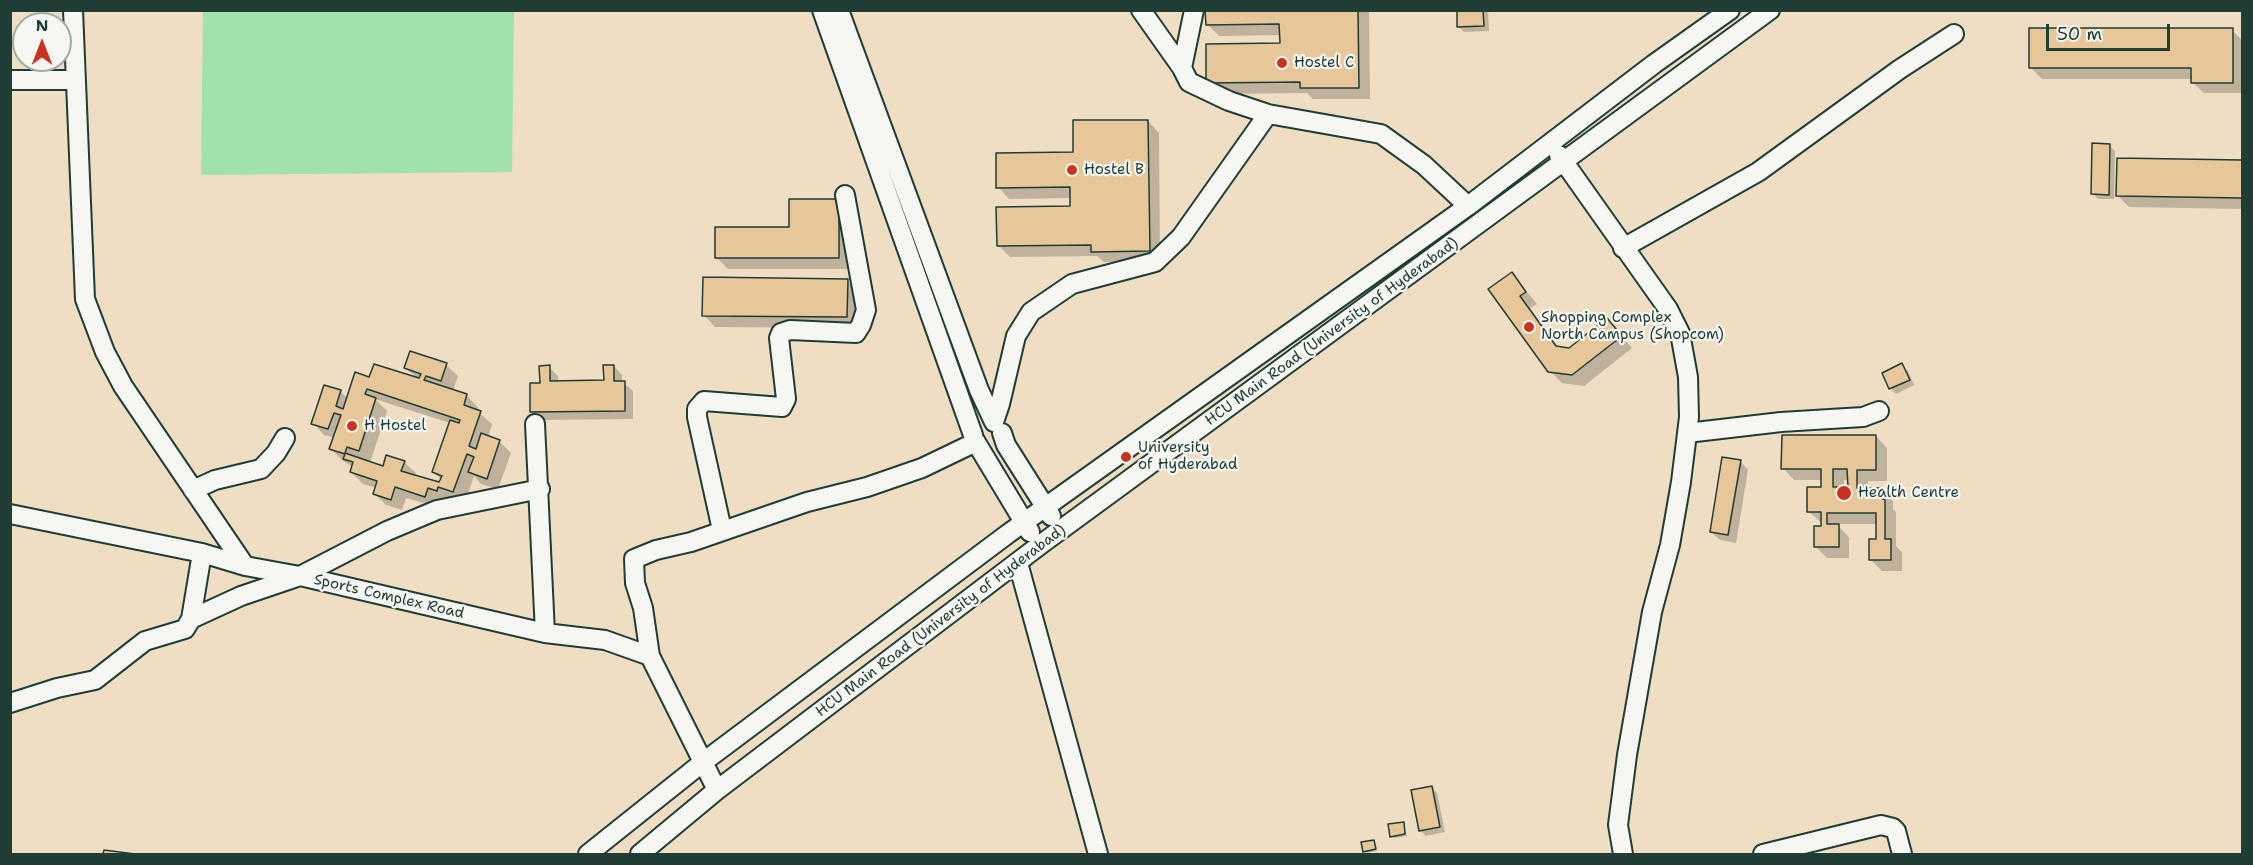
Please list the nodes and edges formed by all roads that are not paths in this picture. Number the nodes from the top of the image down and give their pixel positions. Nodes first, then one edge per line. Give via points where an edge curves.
1 (73, 10) edge
2 (822, 10) edge
3 (840, 10) edge
4 (1141, 10) edge
5 (1194, 10) edge
6 (1730, 10) edge
7 (1770, 10) edge
8 (1954, 34) dead end
9 (1182, 68) junction
10 (10, 80) edge
11 (75, 80) junction
12 (1268, 114) junction
13 (1550, 144) junction
14 (1565, 163) junction
15 (845, 195) dead end
16 (1468, 206) junction
17 (1623, 248) junction
18 (1879, 411) dead end
19 (535, 424) dead end
20 (998, 427) junction
21 (1687, 434) junction
22 (285, 438) dead end
23 (976, 440) junction
24 (540, 489) junction
25 (193, 490) junction
26 (1045, 508) junction
27 (10, 514) edge
28 (1024, 523) junction
29 (1061, 529) junction
30 (722, 530) junction
31 (1040, 545) junction
32 (202, 553) junction
33 (1018, 563) junction
34 (245, 566) junction
35 (300, 576) junction
36 (191, 619) junction
37 (545, 633) junction
38 (650, 656) junction
39 (10, 703) edge
40 (702, 763) junction
41 (717, 790) junction
42 (588, 855) edge
43 (640, 855) edge
44 (1098, 855) edge
45 (1623, 855) edge
46 (1763, 855) edge
47 (1902, 855) edge

1 - 11 street
2 - 23 street
3 - 20 street via 979,390
4 - 9 street
5 - 9 street
6 - 13 street, HCU Main Road (University of Hyderabad)
7 - 14 street, HCU Main Road (University of Hyderabad)
8 - 17 street via 1758,172
9 - 12 street via 1189,82
10 - 11 street
11 - 25 street via 85,299 123,386
12 - 16 street via 1381,134 1424,165
12 - 20 street via 1181,237 1155,262 1072,284 1031,312 1016,336
13 - 14 street
13 - 16 street, HCU Main Road (University of Hyderabad)
14 - 17 street
14 - 29 street, HCU Main Road (University of Hyderabad)
15 - 30 street via 866,310 856,333 781,333 786,399 782,407 704,401 697,409
16 - 26 street, HCU Main Road (University of Hyderabad)
17 - 21 street via 1668,309 1680,333 1688,377
18 - 21 street via 1863,417
19 - 24 street
20 - 23 street via 980,422 976,426
20 - 26 street
21 - 45 street via 1670,545 1635,698 1618,825
22 - 25 street via 261,469 215,480
23 - 28 street
23 - 30 street via 922,468
24 - 35 street via 437,510
24 - 37 street
25 - 34 street
26 - 28 street, HCU Main Road (University of Hyderabad)
26 - 29 street
27 - 32 street, Sports Complex Road
28 - 31 street
28 - 40 street, HCU Main Road (University of Hyderabad)
29 - 31 street, HCU Main Road (University of Hyderabad)
30 - 38 street via 634,559
31 - 33 street, HCU Main Road (University of Hyderabad)
32 - 34 street, Sports Complex Road
32 - 36 street
33 - 41 street, HCU Main Road (University of Hyderabad)
33 - 44 street
34 - 35 street, Sports Complex Road
35 - 36 street via 241,596
35 - 37 street, Sports Complex Road
36 - 39 street via 185,629 145,641 95,680
37 - 38 street, Sports Complex Road via 605,640
38 - 40 street
40 - 41 street
40 - 42 street, HCU Main Road (University of Hyderabad)
41 - 43 street, HCU Main Road (University of Hyderabad)
46 - 47 street via 1881,825 1896,831

